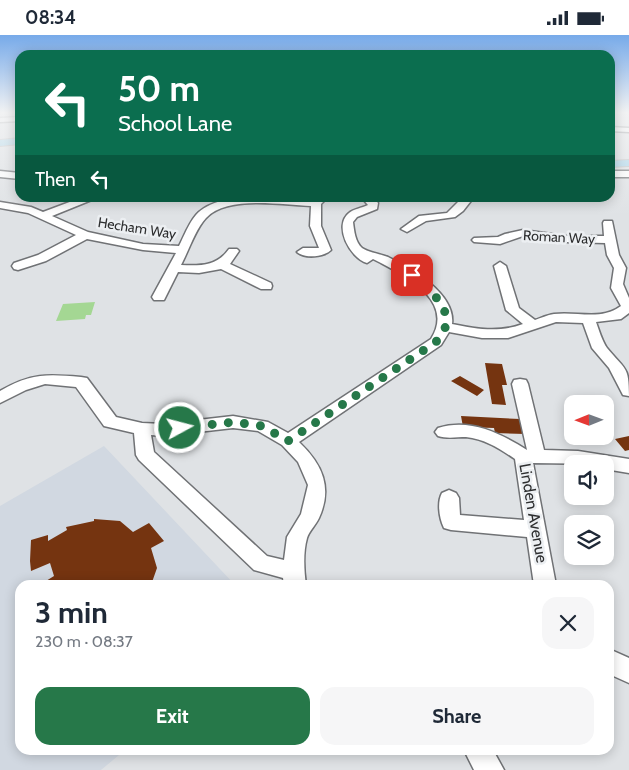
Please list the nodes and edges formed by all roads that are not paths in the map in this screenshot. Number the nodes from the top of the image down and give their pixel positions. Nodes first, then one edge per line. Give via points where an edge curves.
1 (629, 163) edge
2 (615, 164) edge
3 (0, 173) edge
4 (615, 174) edge
5 (629, 174) edge
6 (15, 175) edge
7 (73, 202) edge
8 (230, 202) edge
9 (319, 202) edge
10 (465, 202) edge
11 (358, 203) edge
12 (0, 205) edge
13 (44, 215) junction
14 (449, 216) joint
15 (608, 223) dead end
16 (407, 229) dead end
17 (85, 235) junction
18 (611, 240) junction
19 (478, 241) dead end
20 (184, 250) junction
21 (233, 251) dead end
22 (304, 252) dead end
23 (221, 264) junction
24 (18, 266) dead end
25 (500, 266) dead end
26 (174, 268) junction
27 (266, 286) dead end
28 (159, 297) dead end
29 (588, 319) junction
30 (532, 325) junction
31 (445, 327) junction
32 (520, 384) dead end
33 (629, 391) edge
34 (0, 397) edge
35 (142, 429) junction
36 (444, 432) dead end
37 (288, 441) junction
38 (530, 456) junction
39 (629, 466) edge
40 (449, 498) dead end
41 (535, 529) junction
42 (294, 578) edge
43 (544, 580) edge
44 (614, 664) edge
45 (629, 671) edge
46 (480, 755) edge
47 (490, 770) edge

1 - 2 main road
3 - 6 street
4 - 5 street
7 - 13 street
8 - 20 street via 212,207 200,217
9 - 22 street via 314,223 325,250
10 - 14 street
11 - 31 street via 348,222 352,243 364,257 400,279 425,287 441,303 446,314
12 - 13 street, Hecham Way
13 - 17 street, Hecham Way
14 - 16 street via 427,217
15 - 18 street, Roman Way
17 - 20 street, Hecham Way via 143,247
17 - 24 street, Hecham Way via 50,254
18 - 19 street, Roman Way via 566,239 523,233 493,245
18 - 29 street, Roman Way via 613,255 620,268 616,278 617,289 628,307 616,317
20 - 26 street
21 - 23 street via 231,257
23 - 26 street via 196,270
23 - 27 street
25 - 30 street via 513,310
26 - 28 street
29 - 30 street, Roman Way via 555,318
29 - 33 street via 600,348 616,366
30 - 31 street, Roman Way via 508,334 482,334
31 - 37 street via 436,342
32 - 38 street
34 - 35 street via 20,386 45,379 81,382 110,422
35 - 37 street via 163,430 234,422 262,426
35 - 42 street via 145,455 152,462 261,564
36 - 38 street via 487,434
37 - 42 street via 306,459 317,485 310,516 296,537
38 - 39 street, Linden Avenue via 578,458
38 - 41 street, Linden Avenue
40 - 41 street via 451,522
41 - 43 street, Linden Avenue
44 - 45 street
46 - 47 street

